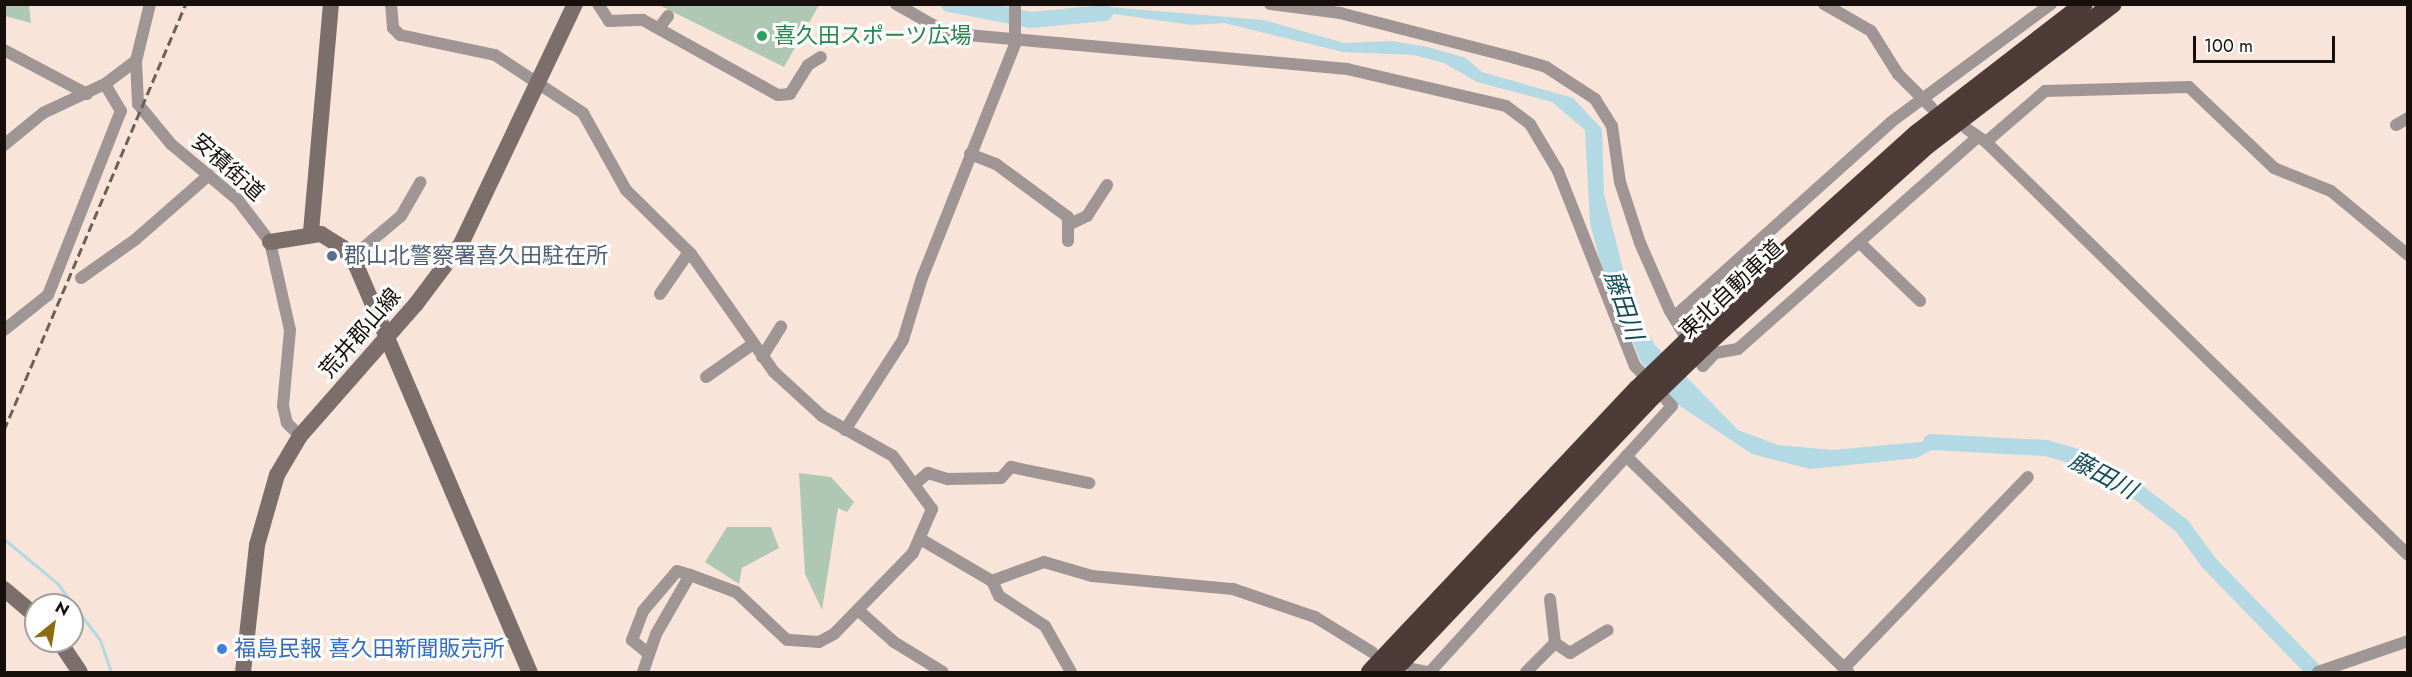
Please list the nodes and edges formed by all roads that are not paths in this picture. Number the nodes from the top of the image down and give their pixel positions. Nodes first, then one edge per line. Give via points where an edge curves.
1 (150, 4) edge
2 (331, 4) edge
3 (391, 4) edge
4 (575, 4) edge
5 (598, 4) edge
6 (896, 4) edge
7 (1015, 4) edge
8 (1270, 4) edge
9 (1824, 4) edge
10 (2051, 4) edge
11 (2084, 4) edge
12 (2113, 4) edge
13 (668, 16) dead end
14 (659, 28) junction
15 (1014, 37) junction
16 (4, 50) edge
17 (820, 57) dead end
18 (136, 60) junction
19 (538, 83) junction
20 (105, 84) junction
21 (87, 94) junction
22 (1919, 99) junction
23 (1931, 107) dead end
24 (2408, 118) edge
25 (2396, 125) dead end
26 (1967, 129) dead end
27 (1982, 139) junction
28 (4, 145) edge
29 (970, 154) junction
30 (208, 175) junction
31 (421, 182) dead end
32 (1107, 185) dead end
33 (1072, 223) junction
34 (311, 232) junction
35 (1068, 241) dead end
36 (270, 242) junction
37 (1858, 242) junction
38 (689, 252) junction
39 (2408, 255) edge
40 (351, 258) junction
41 (81, 278) dead end
42 (660, 294) dead end
43 (1920, 301) dead end
44 (1674, 317) junction
45 (781, 326) dead end
46 (4, 330) edge
47 (1703, 336) junction
48 (385, 339) junction
49 (753, 344) junction
50 (762, 357) junction
51 (706, 377) dead end
52 (1645, 393) junction
53 (845, 430) junction
54 (300, 436) junction
55 (1626, 456) junction
56 (2028, 477) dead end
57 (916, 483) junction
58 (1089, 483) dead end
59 (922, 540) junction
60 (2408, 555) edge
61 (690, 575) junction
62 (992, 581) junction
63 (4, 589) edge
64 (1550, 599) dead end
65 (24, 606) edge
66 (858, 610) junction
67 (1608, 630) dead end
68 (2408, 641) edge
69 (1555, 644) junction
70 (1372, 652) dead end
71 (67, 653) edge
72 (649, 654) junction
73 (1413, 669) dead end
74 (1846, 670) edge
75 (80, 672) edge
76 (243, 672) edge
77 (530, 672) edge
78 (643, 672) edge
79 (943, 672) edge
80 (1071, 672) edge
81 (1370, 672) edge
82 (1392, 672) edge
83 (1428, 672) edge
84 (1527, 672) edge
85 (2318, 672) edge

1 - 18 street, 安積街道
2 - 34 street
3 - 19 street via 393,28 400,35 495,56
4 - 19 street, 荒井郡山線
5 - 14 street via 601,15 613,23 638,18
6 - 15 street via 940,29
7 - 15 street
8 - 44 street via 1340,13 1515,58 1546,68 1594,99 1612,126 1630,212
9 - 22 street via 1871,31
10 - 22 street
11 - 47 highway, 東北自動車道 via 1917,133
12 - 47 highway, 東北自動車道 via 1929,144
13 - 14 street
14 - 17 street via 783,96
15 - 29 street
15 - 55 street via 1310,62 1516,111 1543,142 1558,171 1635,366 1672,406
16 - 21 street
18 - 20 street
18 - 30 street, 安積街道 via 135,96 141,111
19 - 38 street via 583,113 626,190
19 - 48 street, 荒井郡山線 via 461,244
20 - 21 street
20 - 46 street via 121,111 48,295
21 - 28 street via 43,113
22 - 23 street
22 - 44 street via 1809,190
24 - 25 street
26 - 27 street
27 - 37 street
27 - 39 street via 2045,91 2188,87 2274,168 2331,191
27 - 60 street
29 - 33 street via 996,164
29 - 53 street via 903,340
30 - 36 street, 安積街道 via 244,207
30 - 41 street via 136,239
31 - 40 street via 400,216
32 - 33 street via 1087,216
33 - 35 street
34 - 36 street
34 - 40 street via 330,238
36 - 54 street, 安積街道 via 290,330 283,406 287,423
37 - 43 street
37 - 44 street via 1738,350 1715,353 1703,366
38 - 42 street
38 - 49 street
40 - 48 street
45 - 50 street
47 - 52 highway, 東北自動車道, bridge
48 - 54 street, 荒井郡山線
48 - 77 street
49 - 50 street
49 - 51 street
50 - 53 street via 799,398
52 - 81 highway, 東北自動車道
52 - 82 highway, 東北自動車道
53 - 57 street via 885,451
54 - 76 street, 荒井郡山線 via 264,510
55 - 74 street
55 - 83 street
56 - 74 street
57 - 58 street via 928,473 948,479 1001,477 1011,467
57 - 59 street via 932,509
59 - 62 street
59 - 66 street
61 - 66 street via 736,592 796,644 819,642
61 - 72 street
61 - 72 street via 677,571 643,611 632,640
62 - 70 street via 1044,562 1092,576 1233,589 1315,617
62 - 80 street via 1005,601 1045,626
63 - 65 street
64 - 69 street
66 - 79 street via 894,642
67 - 69 street via 1570,653
68 - 85 street
69 - 84 street
71 - 75 street
72 - 78 street
73 - 83 street

